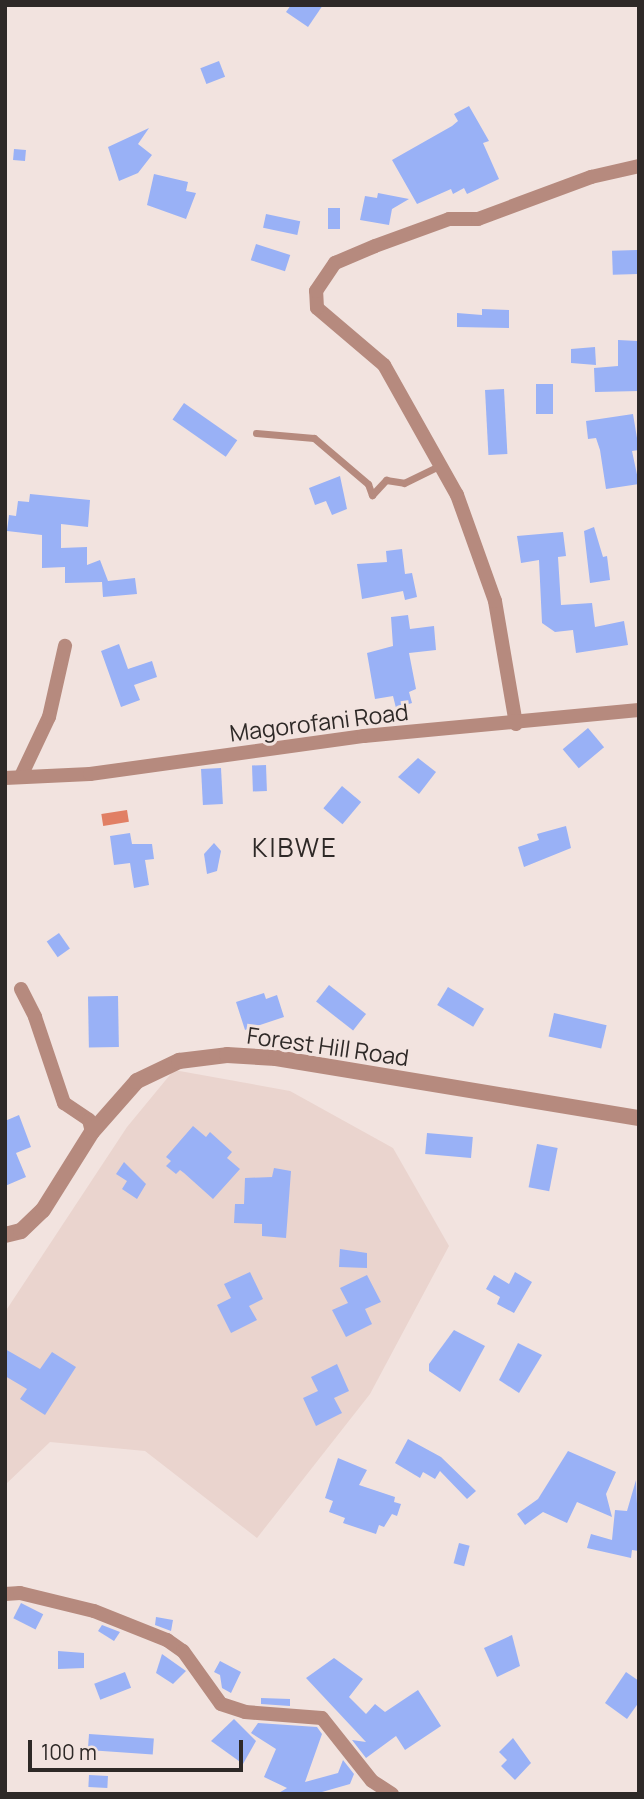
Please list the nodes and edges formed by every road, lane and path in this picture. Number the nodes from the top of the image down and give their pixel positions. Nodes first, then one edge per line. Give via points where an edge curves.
1 (639, 166) edge
2 (256, 433) dead end
3 (439, 466) junction
4 (65, 646) dead end
5 (639, 710) edge
6 (516, 724) junction
7 (22, 774) junction
8 (5, 778) edge
9 (20, 989) dead end
10 (639, 1118) edge
11 (92, 1132) junction
12 (5, 1235) edge
13 (5, 1594) edge
14 (392, 1794) edge

1 - 3 street via 591,177 478,219 449,219 335,263 319,282 317,308 384,365
2 - 3 lane via 315,439 368,484 372,495 386,480 404,483
3 - 6 street via 457,495 495,600
4 - 7 street via 50,717
5 - 6 street, Magorofani Road
6 - 7 street, Magorofani Road via 364,736 90,774
7 - 8 street, Magorofani Road
9 - 11 street via 35,1017 64,1103 89,1121
10 - 11 street, Forest Hill Road via 276,1058 227,1055 179,1061 150,1071
11 - 12 street, Forest Hill Road via 43,1210 21,1231
13 - 14 street via 20,1593 94,1611 167,1640 183,1651 220,1704 245,1712 321,1718 372,1781

